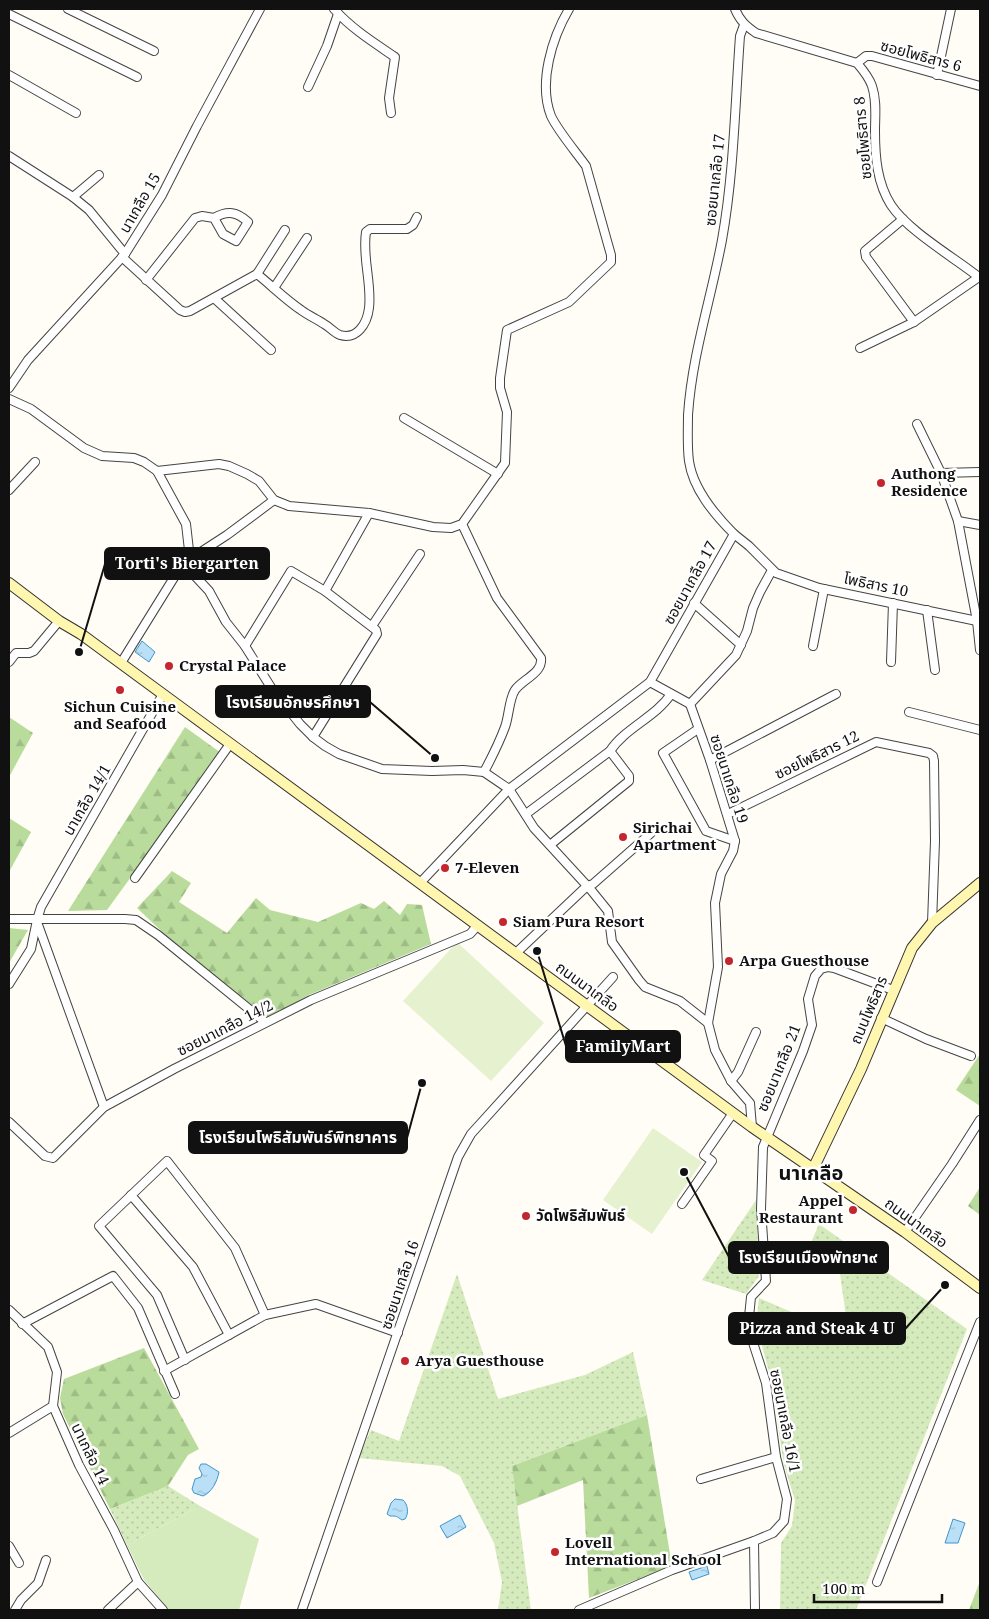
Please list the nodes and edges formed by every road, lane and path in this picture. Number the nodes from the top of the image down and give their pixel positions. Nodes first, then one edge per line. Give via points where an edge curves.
1 (68, 9) edge
2 (260, 9) edge
3 (569, 9) edge
4 (735, 9) edge
5 (951, 9) edge
6 (336, 11) edge
7 (9, 14) edge
8 (744, 25) junction
9 (154, 51) dead end
10 (857, 63) junction
11 (9, 75) edge
12 (937, 75) junction
13 (137, 77) dead end
14 (980, 86) edge
15 (308, 87) dead end
16 (76, 112) dead end
17 (391, 113) dead end
18 (9, 156) edge
19 (99, 175) dead end
20 (73, 197) junction
21 (416, 217) dead end
22 (214, 218) junction
23 (903, 219) junction
24 (285, 230) dead end
25 (307, 238) dead end
26 (124, 256) junction
27 (257, 274) junction
28 (980, 277) edge
29 (146, 280) junction
30 (274, 288) junction
31 (214, 298) junction
32 (914, 322) junction
33 (860, 348) dead end
34 (271, 350) dead end
35 (9, 388) edge
36 (9, 399) edge
37 (404, 418) dead end
38 (917, 424) dead end
39 (35, 462) dead end
40 (157, 471) junction
41 (980, 472) edge
42 (941, 473) junction
43 (498, 474) junction
44 (9, 490) edge
45 (274, 500) junction
46 (369, 513) junction
47 (958, 521) junction
48 (462, 524) junction
49 (980, 525) edge
50 (734, 534) junction
51 (420, 554) dead end
52 (187, 561) junction
53 (772, 570) junction
54 (9, 583) edge
55 (824, 589) junction
56 (325, 591) junction
57 (694, 603) junction
58 (893, 603) junction
59 (927, 610) junction
60 (59, 621) junction
61 (977, 621) junction
62 (372, 626) junction
63 (246, 646) junction
64 (741, 646) junction
65 (813, 646) dead end
66 (980, 650) edge
67 (9, 662) edge
68 (891, 662) dead end
69 (120, 663) junction
70 (935, 670) dead end
71 (650, 682) junction
72 (163, 694) junction
73 (671, 694) junction
74 (836, 694) dead end
75 (690, 704) junction
76 (909, 712) dead end
77 (698, 728) junction
78 (980, 730) edge
79 (312, 737) junction
80 (230, 744) junction
81 (610, 750) junction
82 (710, 760) junction
83 (484, 772) junction
84 (509, 789) junction
85 (526, 814) junction
86 (728, 814) junction
87 (651, 833) dead end
88 (735, 841) junction
89 (550, 845) junction
90 (135, 878) dead end
91 (420, 882) junction
92 (980, 883) edge
93 (586, 886) junction
94 (9, 920) edge
95 (37, 920) junction
96 (932, 922) junction
97 (478, 925) junction
98 (516, 953) junction
99 (613, 977) dead end
100 (9, 984) edge
101 (893, 990) junction
102 (588, 1006) junction
103 (881, 1018) junction
104 (265, 1022) junction
105 (708, 1023) junction
106 (756, 1032) dead end
107 (971, 1056) dead end
108 (731, 1080) junction
109 (104, 1108) junction
110 (733, 1113) junction
111 (980, 1120) edge
112 (9, 1122) edge
113 (752, 1127) junction
114 (766, 1137) junction
115 (812, 1169) junction
116 (131, 1195) junction
117 (682, 1204) dead end
118 (905, 1232) junction
119 (980, 1288) edge
120 (9, 1310) edge
121 (265, 1315) junction
122 (980, 1322) edge
123 (22, 1324) junction
124 (398, 1333) junction
125 (229, 1335) junction
126 (185, 1360) junction
127 (164, 1371) junction
128 (175, 1394) dead end
129 (53, 1406) junction
130 (9, 1433) edge
131 (776, 1457) junction
132 (701, 1479) dead end
133 (754, 1541) junction
134 (9, 1546) edge
135 (46, 1560) dead end
136 (20, 1563) dead end
137 (138, 1582) junction
138 (877, 1582) dead end
139 (15, 1610) edge
140 (108, 1610) edge
141 (163, 1610) edge
142 (302, 1610) edge
143 (579, 1610) edge
144 (755, 1610) edge

1 - 9 street
2 - 26 street, นาเกลือ 15 via 162,195
3 - 43 street via 549,61 546,100 552,118 590,174 611,262 569,302 507,330 500,378 507,412 505,463
4 - 8 street
5 - 12 street
6 - 15 street via 326,46
6 - 17 street via 368,39 395,56 389,98
7 - 13 street
8 - 10 street via 756,33
8 - 50 street, ซอยนาเกลือ 17 via 740,36 728,201 692,373 688,430 689,460 694,478 712,509
10 - 12 street, ซอยโพธิสาร 6 via 866,56 872,56
10 - 23 street, ซอยโพธิสาร 8 via 874,93 879,180 891,205
11 - 16 street
12 - 14 street, ซอยโพธิสาร 6
18 - 20 street
19 - 20 street
20 - 26 street via 89,210
21 - 30 street via 407,229 370,229 366,232 369,309 362,328 354,335 335,332
22 - 22 street via 223,234 236,241 248,222 234,212
22 - 29 street via 195,218
23 - 28 street, ซอยโพธิสาร 8
23 - 32 street via 865,251 882,281
24 - 27 street
25 - 30 street
26 - 29 street
26 - 35 street, นาเกลือ 15 via 28,360
27 - 30 street
27 - 31 street
28 - 32 street
29 - 31 street via 185,312
31 - 34 street
32 - 33 street
36 - 40 street via 31,409 84,448 102,456 134,458
37 - 43 street
38 - 42 street
39 - 44 street
40 - 45 street via 219,464 229,466 259,481
40 - 52 street via 186,524
41 - 42 street
42 - 47 street
43 - 48 street
45 - 46 street via 289,506
45 - 52 street
46 - 48 street via 432,527 451,528
46 - 56 street
47 - 49 street
47 - 61 street
48 - 83 street via 497,598 542,662 514,691 506,725
50 - 53 street
50 - 57 street, ซอยนาเกลือ 17
51 - 62 street
52 - 63 street via 226,622
52 - 69 street
53 - 55 street, โพธิสาร 10
53 - 64 street via 753,608
54 - 60 street, ถนนนาเกลือ
55 - 58 street, โพธิสาร 10
55 - 65 street
56 - 62 street
56 - 63 street via 291,571
57 - 64 street
57 - 71 street, ซอยนาเกลือ 17
58 - 59 street, โพธิสาร 10
58 - 68 street
59 - 61 street, โพธิสาร 10
59 - 70 street
60 - 67 street via 34,651 16,653
60 - 69 street, ถนนนาเกลือ
61 - 66 street
62 - 79 street via 377,634
63 - 79 street via 272,689
64 - 75 street via 736,656
69 - 72 street, ถนนนาเกลือ
71 - 73 street
71 - 84 street, ซอยนาเกลือ 17
72 - 80 street, ถนนนาเกลือ
72 - 95 street, นาเกลือ 14/1
73 - 75 street
73 - 81 street
74 - 82 street
75 - 77 street, ซอยนาเกลือ 19
76 - 78 street
77 - 82 street, ซอยนาเกลือ 19
77 - 88 street via 663,753 706,831
79 - 83 street via 339,754 382,769
80 - 90 street
80 - 91 street, ถนนนาเกลือ
81 - 85 street
81 - 89 street via 629,776 629,781
82 - 86 street, ซอยนาเกลือ 19
83 - 84 street
84 - 85 street
84 - 91 street, ซอยนาเกลือ 17
85 - 89 street
86 - 88 street, ซอยนาเกลือ 19
86 - 96 street, ซอยโพธิสาร 12 via 876,742 929,753 934,761
87 - 93 street via 593,884
88 - 105 street, ซอยนาเกลือ 19 via 721,874 715,903 718,967
89 - 93 street
91 - 97 street, ถนนนาเกลือ
92 - 96 street, ถนนโพธิสาร
93 - 98 street
93 - 105 street via 608,911 612,942 638,980 645,987 680,1002
94 - 95 street
95 - 100 street, นาเกลือ 14/1 via 31,948
95 - 104 street via 136,920
95 - 109 street
96 - 101 street, ถนนโพธิสาร via 912,948
97 - 98 street, ถนนนาเกลือ
97 - 104 street, ซอยนาเกลือ 14/2 via 470,934
98 - 102 street, ถนนนาเกลือ
99 - 102 street, ซอยนาเกลือ 16
101 - 103 street, ถนนโพธิสาร
101 - 114 street, ซอยนาเกลือ 21 via 834,968 817,972 808,999 812,1025
102 - 110 street, ถนนนาเกลือ
102 - 124 street, ซอยนาเกลือ 16 via 471,1134 448,1182
103 - 107 street
103 - 115 street, ถนนโพธิสาร via 861,1069
104 - 109 street, ซอยนาเกลือ 14/2
105 - 108 street, ซอยนาเกลือ 19 via 715,1050
106 - 108 street via 738,1072
108 - 113 street, ซอยนาเกลือ 19 via 750,1103
109 - 112 street, ซอยนาเกลือ 14/2 via 51,1158
110 - 113 street, ถนนนาเกลือ
110 - 117 street via 704,1155 712,1161
111 - 118 street
113 - 114 street, ถนนนาเกลือ
114 - 115 street, ถนนนาเกลือ
114 - 131 street, ซอยนาเกลือ 16/1 via 762,1147 761,1209 766,1281 751,1297 748,1327 766,1383
115 - 118 street, ถนนนาเกลือ
116 - 121 street via 167,1161 235,1248
116 - 125 street via 193,1267
116 - 126 street via 98,1226 157,1295
118 - 119 street, ถนนนาเกลือ
120 - 123 street
121 - 124 street via 316,1304
121 - 125 street
122 - 138 street
123 - 127 street via 113,1276 138,1308
123 - 129 street via 48,1347 57,1372
124 - 142 street, ซอยนาเกลือ 16
125 - 126 street
126 - 127 street
127 - 128 street
129 - 130 street
129 - 137 street, นาเกลือ 14 via 79,1466
131 - 132 street
131 - 133 street, ซอยนาเกลือ 16/1 via 787,1499 784,1521 773,1533
133 - 143 street, ซอยนาเกลือ 16/1 via 672,1570
133 - 144 street
134 - 136 street
135 - 139 street via 38,1583
137 - 140 street
137 - 141 street, นาเกลือ 14

